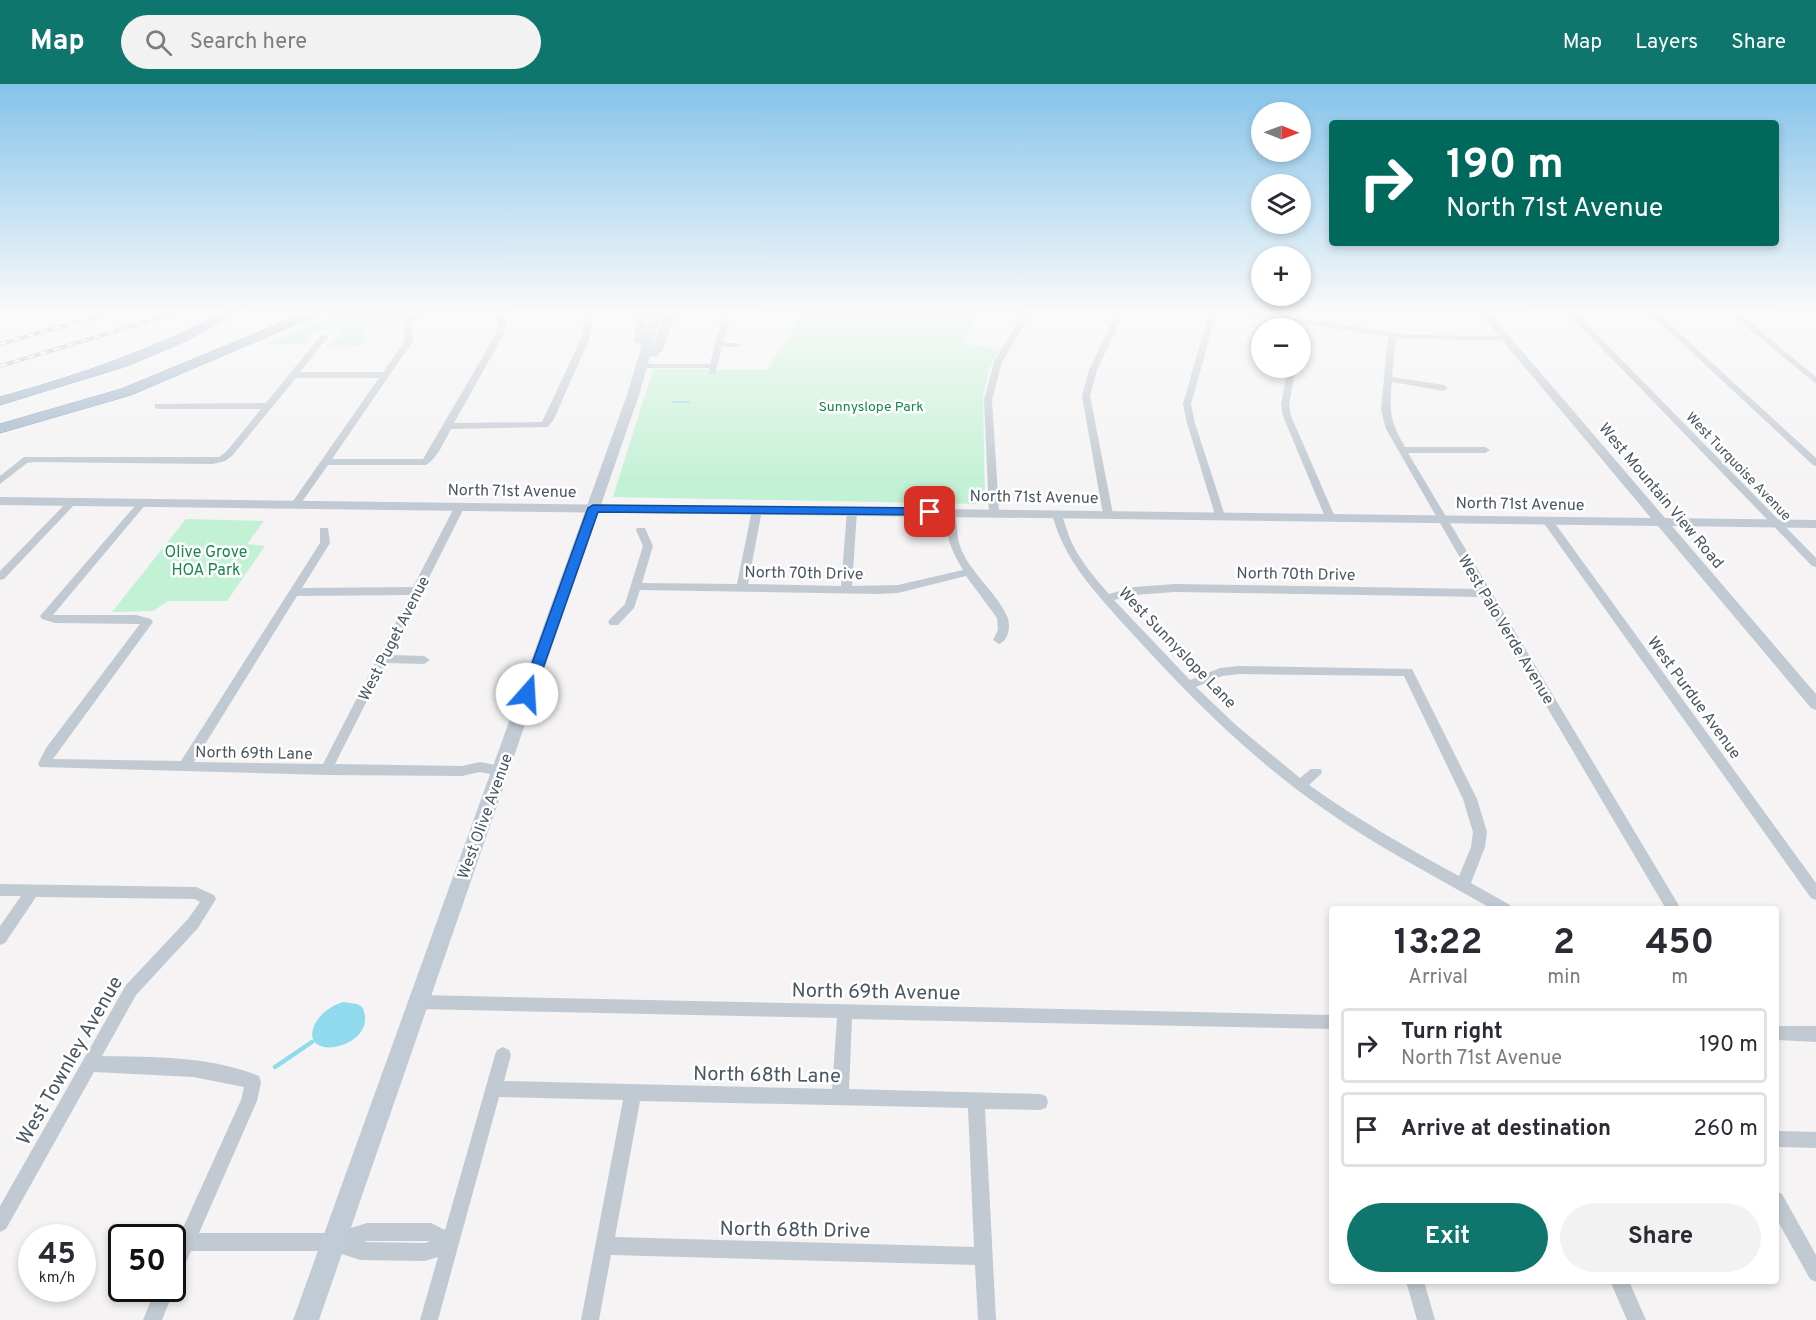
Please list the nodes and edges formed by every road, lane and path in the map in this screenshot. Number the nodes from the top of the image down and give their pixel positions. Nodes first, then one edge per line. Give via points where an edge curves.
1 (643, 366) edge
2 (112, 367) edge
3 (187, 367) edge
4 (301, 367) edge
5 (391, 367) edge
6 (482, 367) edge
7 (573, 367) edge
8 (659, 367) edge
9 (714, 367) edge
10 (997, 367) edge
11 (1095, 367) edge
12 (1198, 367) edge
13 (1389, 367) edge
14 (1531, 367) edge
15 (1624, 367) edge
16 (1712, 367) edge
17 (1799, 367) edge
18 (294, 375) junction
19 (385, 375) junction
20 (1290, 378) edge
21 (1388, 379) junction
22 (1816, 381) edge
23 (1444, 388) dead end
24 (0, 401) edge
25 (158, 406) dead end
26 (269, 406) junction
27 (448, 426) junction
28 (0, 429) edge
29 (1401, 450) junction
30 (1485, 450) dead end
31 (325, 462) junction
32 (1816, 463) edge
33 (0, 481) edge
34 (0, 501) edge
35 (72, 502) junction
36 (143, 502) junction
37 (296, 504) junction
38 (460, 506) junction
39 (593, 508) junction
40 (757, 510) junction
41 (852, 511) junction
42 (951, 512) junction
43 (994, 512) junction
44 (1057, 513) junction
45 (1108, 514) junction
46 (1220, 516) junction
47 (1330, 517) junction
48 (1441, 518) junction
49 (1547, 520) junction
50 (1661, 522) junction
51 (1776, 524) junction
52 (1816, 524) edge
53 (324, 530) dead end
54 (641, 530) dead end
55 (1816, 564) edge
56 (969, 572) junction
57 (0, 577) edge
58 (636, 585) junction
59 (742, 587) junction
60 (846, 589) junction
61 (417, 591) junction
62 (294, 592) junction
63 (1485, 593) junction
64 (1107, 598) junction
65 (614, 622) dead end
66 (999, 640) dead end
67 (382, 660) junction
68 (424, 660) dead end
69 (1189, 685) junction
70 (1816, 704) edge
71 (184, 767) junction
72 (326, 770) junction
73 (501, 771) junction
74 (1316, 772) dead end
75 (1299, 785) junction
76 (1463, 884) junction
77 (0, 890) edge
78 (33, 890) junction
79 (1816, 894) edge
80 (1500, 906) edge
81 (1672, 906) edge
82 (0, 938) edge
83 (419, 1002) junction
84 (845, 1011) junction
85 (1329, 1022) edge
86 (1779, 1033) edge
87 (1816, 1034) edge
88 (503, 1055) dead end
89 (90, 1064) junction
90 (494, 1089) junction
91 (633, 1092) junction
92 (840, 1096) junction
93 (976, 1101) junction
94 (1040, 1102) dead end
95 (1779, 1139) edge
96 (1816, 1140) edge
97 (1779, 1205) edge
98 (0, 1223) edge
99 (187, 1242) joint
100 (334, 1242) junction
101 (451, 1243) junction
102 (604, 1246) junction
103 (984, 1256) junction
104 (1816, 1273) edge
105 (1415, 1284) edge
106 (1619, 1284) edge
107 (160, 1302) edge
108 (152, 1320) edge
109 (306, 1320) edge
110 (429, 1320) edge
111 (590, 1320) edge
112 (987, 1320) edge
113 (1426, 1320) edge
114 (1637, 1320) edge

1 - 39 main road, West Olive Avenue
2 - 24 highway
3 - 28 highway via 67,411
4 - 18 street
5 - 19 street
6 - 27 street
7 - 27 street via 544,425
8 - 9 street
10 - 43 street via 987,417
11 - 45 street via 1086,396
12 - 46 street via 1187,404
13 - 21 street, West Palo Verde Avenue
14 - 50 street, West Mountain View Road
15 - 51 street, West Turquoise Avenue
16 - 32 street
17 - 22 street
18 - 19 street
18 - 26 street
19 - 31 street
20 - 47 street via 1287,416
21 - 23 street
21 - 29 street, West Palo Verde Avenue via 1386,421
25 - 26 street
26 - 33 street via 222,459 24,460
27 - 31 street via 426,462
29 - 30 street
29 - 48 street, West Palo Verde Avenue
31 - 37 street
34 - 35 street, North 71st Avenue
35 - 36 street, North 71st Avenue
35 - 57 street
36 - 37 street, North 71st Avenue
36 - 71 street, North 69th Lane via 46,616 147,622 44,764
37 - 38 street, North 71st Avenue
38 - 39 street, North 71st Avenue
38 - 61 street, West Puget Avenue
39 - 40 street, North 71st Avenue
39 - 73 main road, West Olive Avenue
40 - 41 street, North 71st Avenue
40 - 59 street
41 - 42 street, North 71st Avenue
41 - 60 street
42 - 43 street, North 71st Avenue
42 - 56 street via 952,539
43 - 44 street, North 71st Avenue
44 - 45 street, North 71st Avenue
44 - 64 street, West Sunnyslope Lane via 1066,545
45 - 46 street, North 71st Avenue
46 - 47 street, North 71st Avenue
47 - 48 street, North 71st Avenue
48 - 49 street, North 71st Avenue
48 - 63 street, West Palo Verde Avenue
49 - 50 street, North 71st Avenue
49 - 79 street, West Purdue Avenue
50 - 51 street, North 71st Avenue
50 - 70 street, West Mountain View Road
51 - 52 street, North 71st Avenue
51 - 55 street, West Turquoise Avenue
53 - 62 street via 325,543
54 - 58 street via 648,546
56 - 60 street, North 70th Drive via 898,589
56 - 66 street via 1002,617 1004,630
58 - 59 street, North 70th Drive
58 - 65 street via 630,604
59 - 60 street, North 70th Drive
61 - 62 street
61 - 67 street, West Puget Avenue
62 - 71 street
63 - 64 street, North 70th Drive via 1175,588
63 - 81 street, West Palo Verde Avenue
64 - 69 street, West Sunnyslope Lane
67 - 68 street
67 - 72 street, West Puget Avenue
69 - 75 street, West Sunnyslope Lane
69 - 76 street via 1220,672 1239,670 1408,672 1470,799 1480,832
71 - 72 street, North 69th Lane
72 - 73 street, North 69th Lane via 462,771 477,775
73 - 83 main road, West Olive Avenue
74 - 75 street
75 - 76 street, West Sunnyslope Lane via 1359,826
76 - 80 street, West Sunnyslope Lane
77 - 78 street
78 - 82 street
78 - 89 street, West Townley Avenue via 196,893 209,899 201,915 131,990
83 - 84 street, North 69th Avenue
83 - 100 main road, West Olive Avenue
84 - 85 street, North 69th Avenue
84 - 92 street
86 - 87 street
88 - 90 street
89 - 98 street, West Townley Avenue
89 - 99 street via 171,1065 253,1082 249,1101
90 - 91 street, North 68th Lane
90 - 101 street
91 - 92 street, North 68th Lane
91 - 102 street
92 - 93 street, North 68th Lane
93 - 94 street, North 68th Lane
93 - 103 street
95 - 96 street
97 - 104 street
99 - 100 street
100 - 101 street via 360,1251 425,1252
100 - 109 main road, West Olive Avenue
101 - 110 street
102 - 103 street, North 68th Drive
102 - 111 street
103 - 112 street
105 - 113 street
106 - 114 street
107 - 108 street

